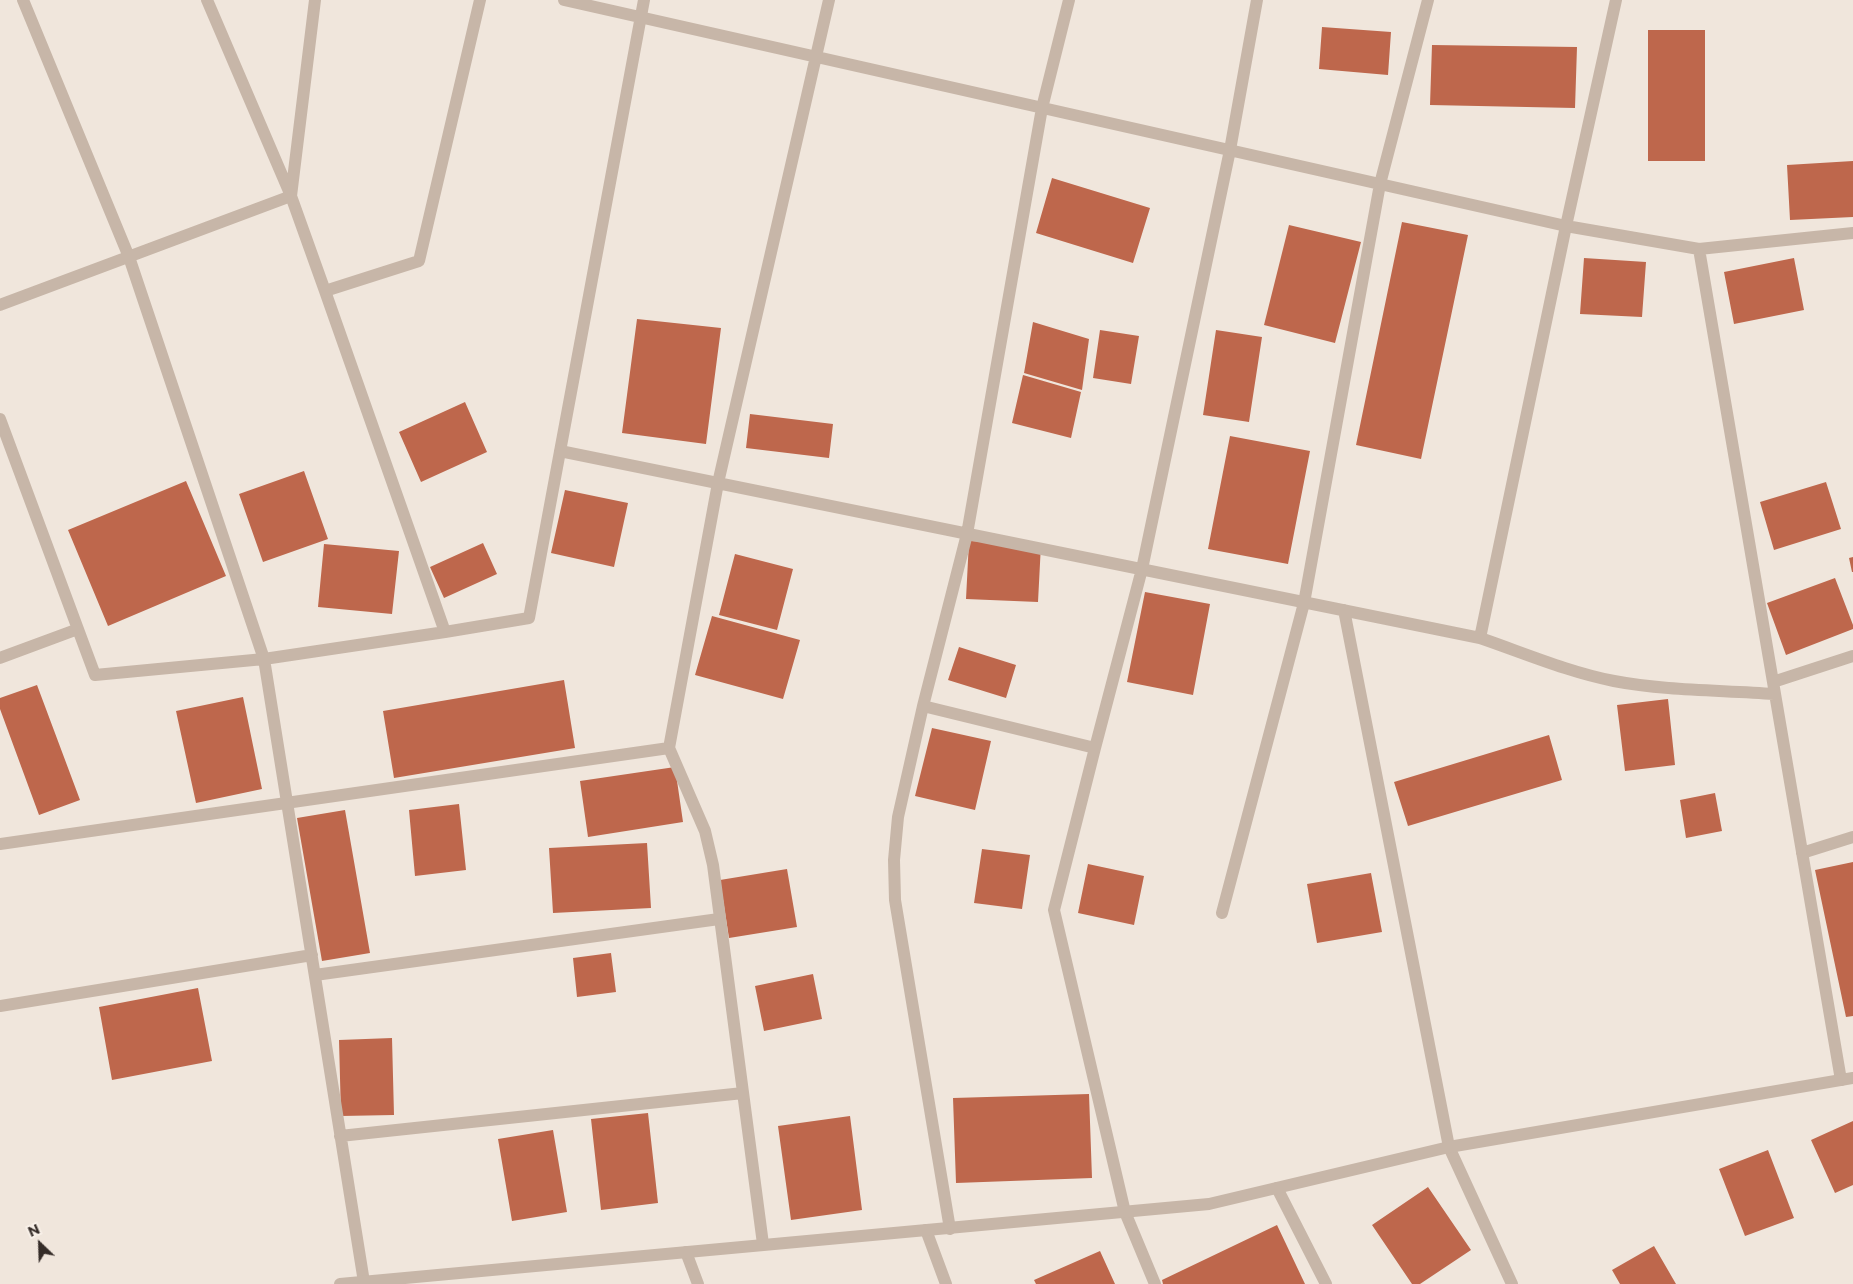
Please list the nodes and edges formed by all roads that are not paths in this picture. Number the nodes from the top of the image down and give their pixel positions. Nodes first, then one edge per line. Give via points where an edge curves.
1 (23, 0) edge
2 (207, 0) edge
3 (315, 0) edge
4 (480, 0) edge
5 (564, 0) edge
6 (644, 0) edge
7 (829, 0) edge
8 (1069, 0) edge
9 (1257, 0) edge
10 (1428, 0) edge
11 (1616, 0) edge
12 (640, 17) junction
13 (816, 57) junction
14 (1042, 108) junction
15 (1230, 150) junction
16 (1380, 184) junction
17 (291, 196) junction
18 (1566, 226) junction
19 (1853, 233) edge
20 (1699, 249) junction
21 (129, 257) junction
22 (325, 291) junction
23 (0, 305) edge
24 (0, 419) edge
25 (560, 451) junction
26 (718, 483) junction
27 (967, 534) junction
28 (1142, 569) junction
29 (1304, 602) junction
30 (1344, 610) junction
31 (78, 629) junction
32 (445, 632) junction
33 (1480, 638) junction
34 (1853, 656) edge
35 (0, 658) edge
36 (264, 659) junction
37 (1774, 688) junction
38 (923, 706) junction
39 (669, 748) junction
40 (1095, 748) junction
41 (287, 803) junction
42 (1853, 837) edge
43 (0, 844) edge
44 (1802, 853) junction
45 (1222, 913) dead end
46 (719, 919) junction
47 (312, 955) junction
48 (315, 975) junction
49 (0, 1006) edge
50 (1847, 1079) edge
51 (742, 1093) junction
52 (340, 1136) junction
53 (1448, 1147) junction
54 (1277, 1188) junction
55 (1124, 1212) junction
56 (950, 1229) junction
57 (926, 1230) junction
58 (763, 1244) junction
59 (686, 1252) junction
60 (364, 1282) junction
61 (340, 1284) edge
62 (698, 1284) edge
63 (946, 1284) edge
64 (1155, 1284) edge
65 (1326, 1284) edge
66 (1512, 1284) edge

1 - 21 street
2 - 17 street
3 - 17 street
4 - 22 street via 419,261
5 - 12 street
6 - 12 street
7 - 13 street
8 - 14 street
9 - 15 street
10 - 16 street
11 - 18 street
12 - 13 street
12 - 25 street
13 - 14 street
13 - 26 street
14 - 15 street
14 - 27 street
15 - 16 street
15 - 28 street
16 - 18 street
16 - 29 street
17 - 21 street
17 - 22 street
18 - 20 street
18 - 33 street
19 - 20 street
20 - 37 street
21 - 23 street
21 - 36 street
22 - 32 street
24 - 31 street
25 - 26 street
25 - 32 street via 529,618
26 - 27 street
26 - 39 street
27 - 28 street
27 - 38 street
28 - 29 street
28 - 40 street
29 - 30 street
29 - 45 street
30 - 33 street
30 - 53 street
31 - 35 street
31 - 36 street via 95,675
32 - 36 street
33 - 37 street via 1583,674 1614,681 1640,685
34 - 37 street
36 - 41 street
37 - 44 street
38 - 40 street
38 - 56 street via 898,817 895,900
39 - 41 street
39 - 46 street via 705,831 713,864
40 - 55 street via 1054,910
41 - 43 street
41 - 47 street
42 - 44 street
44 - 50 street
46 - 48 street
46 - 51 street
47 - 48 street
47 - 49 street
48 - 52 street
50 - 53 street
51 - 52 street
51 - 58 street
52 - 60 street
53 - 54 street
53 - 66 street
54 - 55 street via 1210,1204
54 - 65 street
55 - 56 street
55 - 64 street
56 - 57 street
57 - 58 street
57 - 63 street
58 - 59 street
59 - 60 street
59 - 62 street
60 - 61 street

